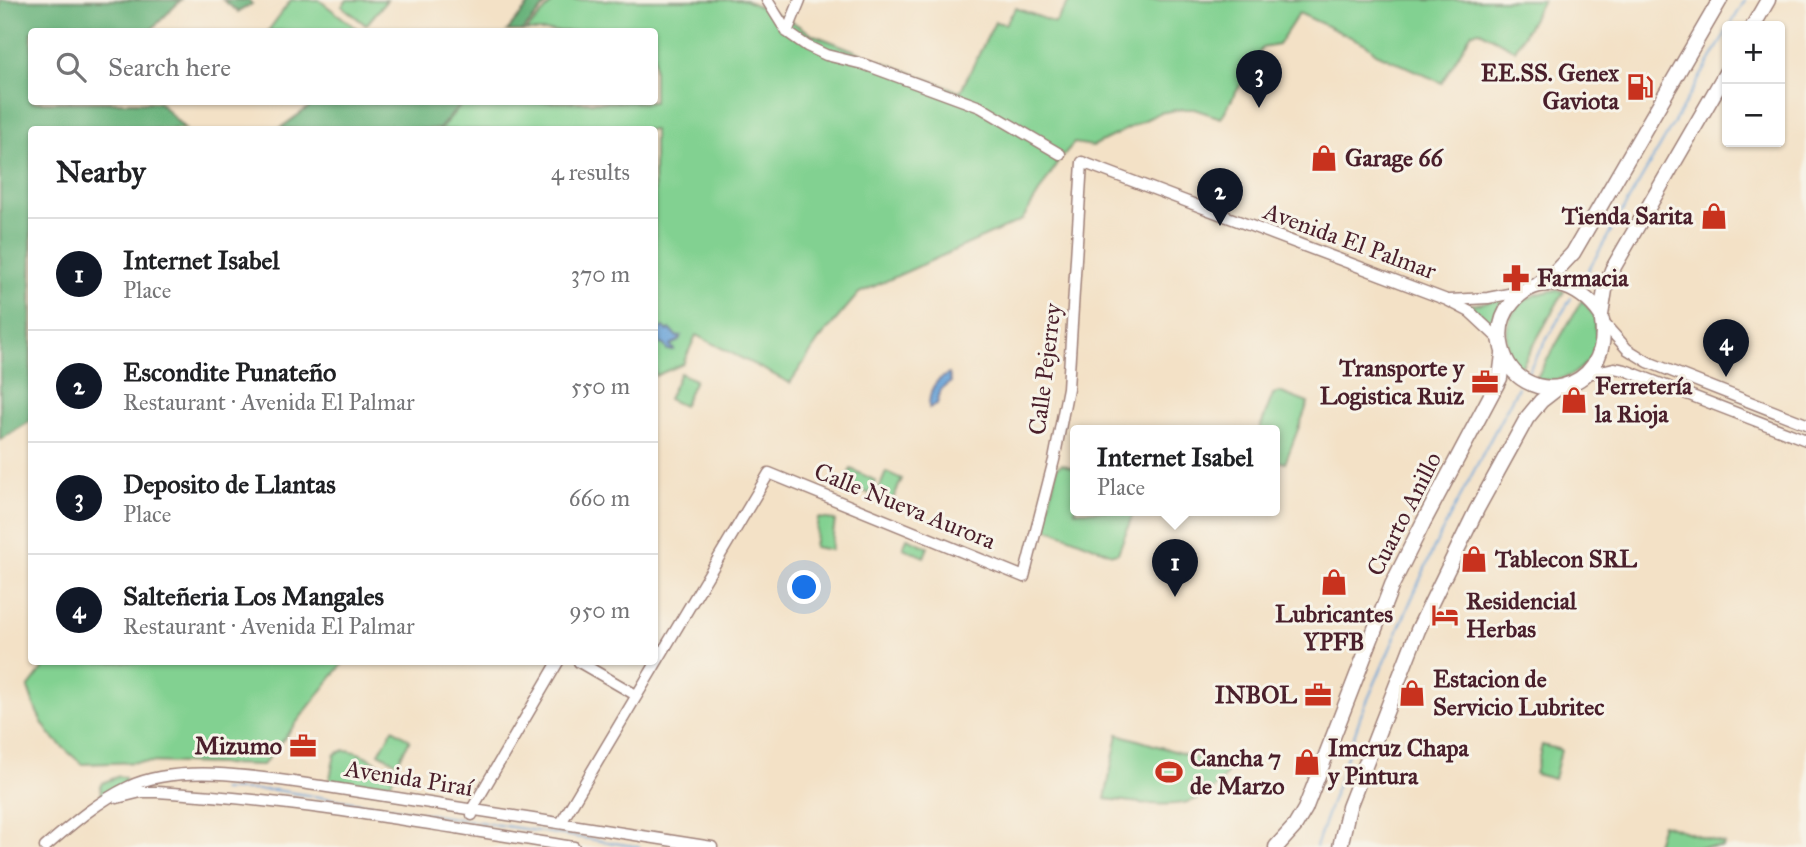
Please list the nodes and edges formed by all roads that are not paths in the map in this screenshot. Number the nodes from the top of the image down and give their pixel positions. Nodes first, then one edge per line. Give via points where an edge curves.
1 (767, 0) edge
2 (800, 0) edge
3 (1720, 0) edge
4 (1768, 0) edge
5 (1756, 21) edge
6 (787, 32) junction
7 (1722, 80) edge
8 (1060, 154) dead end
9 (1082, 162) joint
10 (1531, 288) junction
11 (1447, 300) junction
12 (1602, 318) junction
13 (1502, 347) junction
14 (1588, 374) junction
15 (1694, 381) junction
16 (1559, 387) junction
17 (1689, 394) junction
18 (1806, 424) edge
19 (1806, 440) edge
20 (1024, 578) joint
21 (658, 658) edge
22 (556, 665) edge
23 (584, 665) edge
24 (654, 665) edge
25 (636, 695) junction
26 (184, 774) junction
27 (184, 794) junction
28 (104, 801) junction
29 (472, 812) junction
30 (561, 823) junction
31 (486, 833) junction
32 (45, 847) edge
33 (488, 847) edge
34 (573, 847) edge
35 (712, 847) edge
36 (1276, 847) edge
37 (1340, 847) edge

1 - 6 street
2 - 6 street
3 - 10 highway via 1573,253
4 - 5 highway
6 - 8 street via 826,55 980,107
7 - 12 highway via 1612,270
9 - 11 street, Avenida El Palmar
9 - 20 street, Calle Pejerrey via 1069,388
10 - 11 street, Avenida El Palmar via 1488,298
10 - 12 highway via 1564,285 1584,295
10 - 13 highway via 1517,297 1503,316
11 - 13 street, Avenida El Palmar via 1470,312
12 - 14 highway via 1602,349
12 - 15 street via 1632,354
13 - 16 highway via 1514,372 1534,384
13 - 36 highway, Cuarto Anillo via 1500,378 1392,585 1305,809
14 - 16 highway
14 - 17 street via 1625,370
15 - 17 street
15 - 18 street
16 - 37 highway via 1527,418 1441,580 1349,807
17 - 19 street
20 - 21 street, Calle Nueva Aurora via 769,473
22 - 29 street
23 - 25 street
24 - 25 street, Calle Nueva Aurora
25 - 30 street
26 - 27 street via 176,784
26 - 28 street, Avenida Piraí via 138,783
26 - 29 street, Avenida Piraí via 268,778
27 - 28 street, Avenida Piraí via 141,792
27 - 31 street, Avenida Piraí via 343,810
28 - 32 street, Avenida Piraí
29 - 30 street, Avenida Piraí
30 - 35 street, Avenida Piraí
31 - 33 street
31 - 34 street, Avenida Piraí

